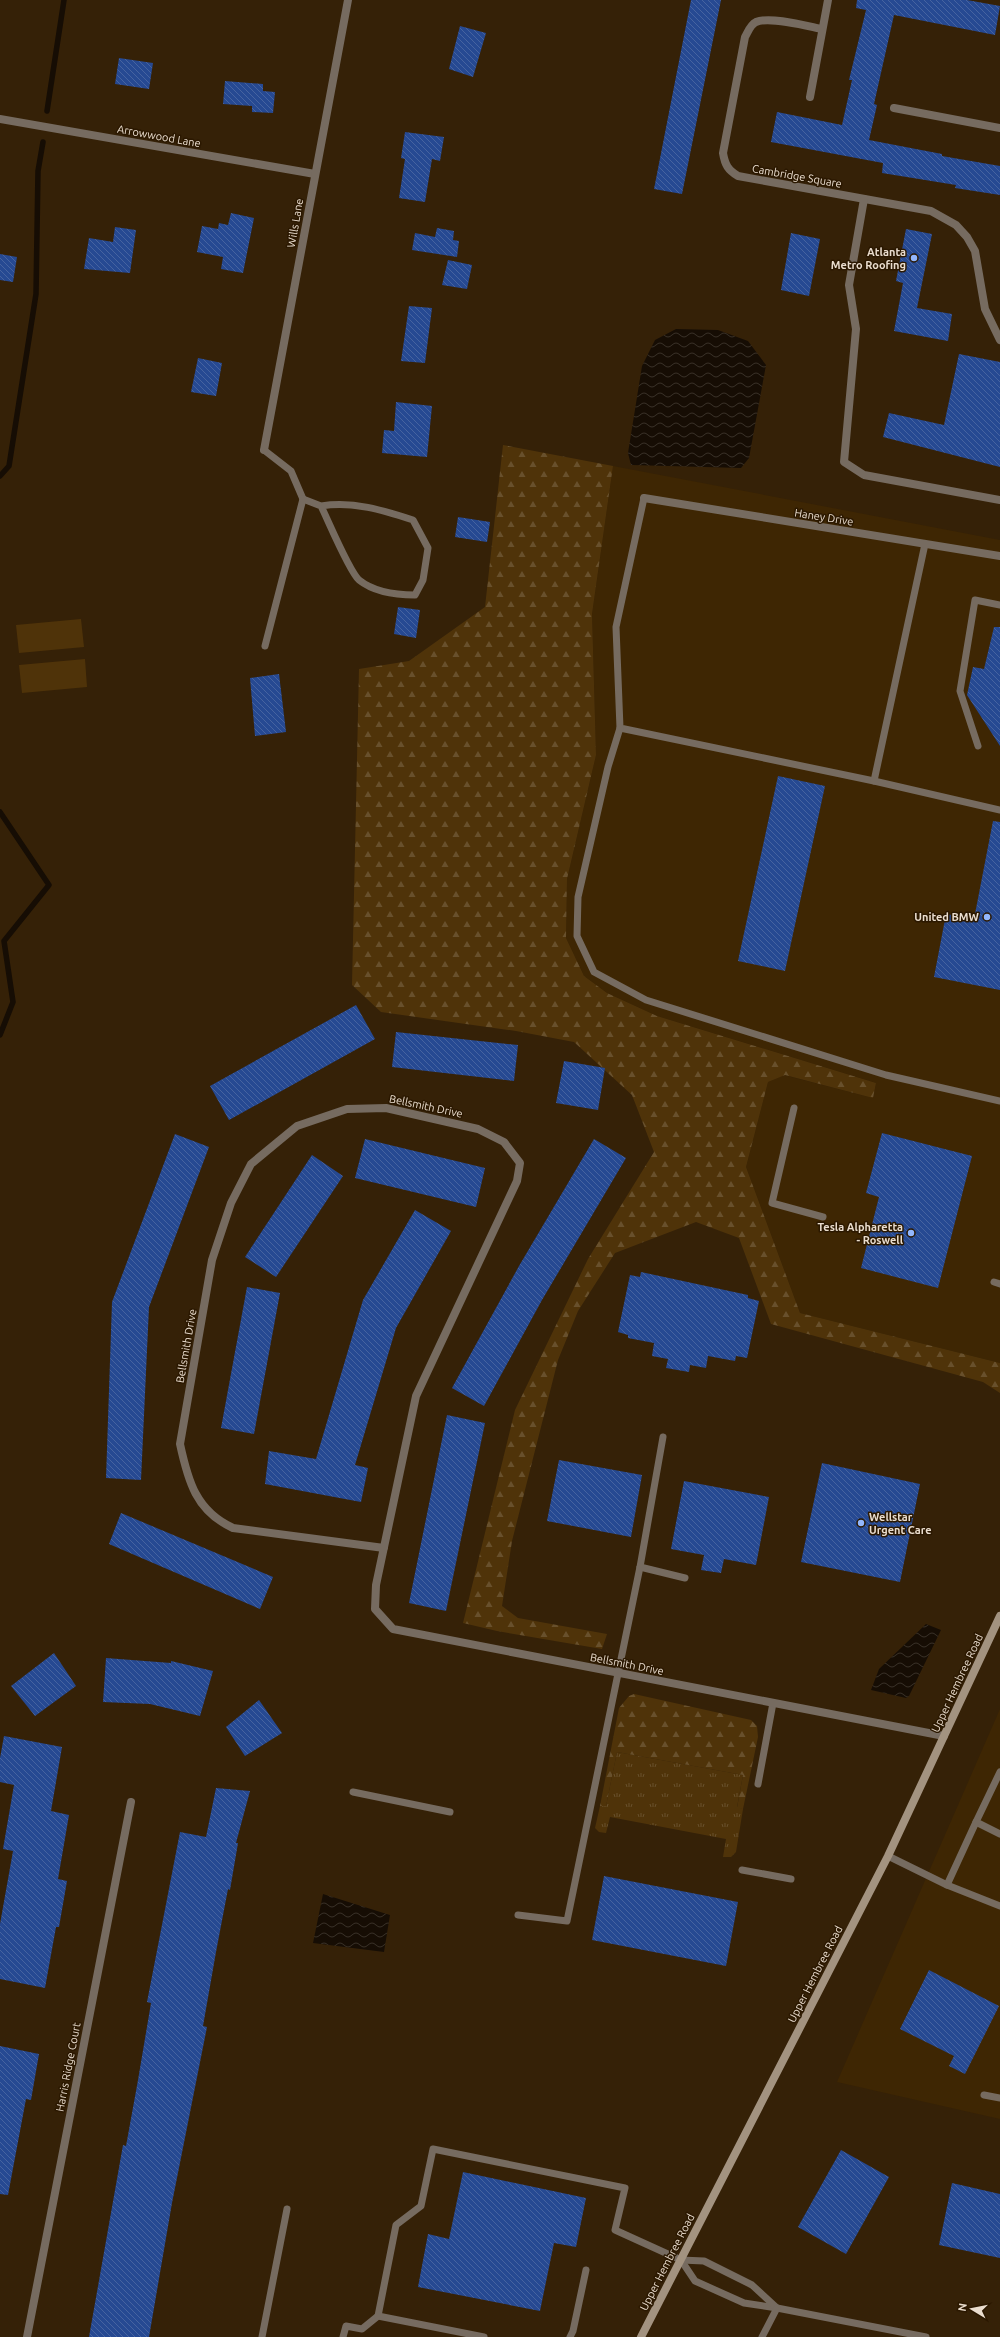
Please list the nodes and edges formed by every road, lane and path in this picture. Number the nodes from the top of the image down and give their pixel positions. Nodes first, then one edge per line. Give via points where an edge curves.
1 (348, 0) edge
2 (828, 0) edge
3 (822, 29) junction
4 (810, 97) dead end
5 (894, 108) dead end
6 (0, 119) edge
7 (1000, 128) edge
8 (315, 174) junction
9 (864, 199) junction
10 (1000, 340) edge
11 (264, 450) joint
12 (644, 498) joint
13 (303, 499) junction
14 (1000, 500) edge
15 (321, 506) junction
16 (924, 544) junction
17 (1000, 556) edge
18 (1000, 605) edge
19 (265, 646) dead end
20 (620, 728) junction
21 (978, 746) dead end
22 (874, 781) junction
23 (1000, 810) edge
24 (1000, 1101) edge
25 (794, 1108) dead end
26 (823, 1217) dead end
27 (663, 1437) dead end
28 (384, 1548) junction
29 (640, 1567) junction
30 (685, 1578) dead end
31 (999, 1621) edge
32 (619, 1674) junction
33 (773, 1703) junction
34 (944, 1736) junction
35 (1000, 1772) edge
36 (758, 1784) dead end
37 (353, 1792) dead end
38 (131, 1802) dead end
39 (450, 1812) dead end
40 (976, 1822) junction
41 (1000, 1834) edge
42 (888, 1856) junction
43 (742, 1870) dead end
44 (791, 1879) dead end
45 (947, 1885) junction
46 (1000, 1906) edge
47 (518, 1915) dead end
48 (984, 2095) dead end
49 (1000, 2098) edge
50 (287, 2209) dead end
51 (681, 2260) junction
52 (586, 2270) dead end
53 (777, 2308) junction
54 (378, 2316) junction
55 (27, 2337) edge
56 (262, 2337) edge
57 (343, 2337) edge
58 (484, 2337) edge
59 (570, 2337) edge
60 (641, 2337) edge
61 (762, 2337) edge
62 (926, 2337) edge

1 - 8 street, Wills Lane
2 - 3 street
3 - 4 street
3 - 9 street, Cambridge Square via 767,20 756,22 750,28 745,38 724,163 729,171 738,176
5 - 7 street
6 - 8 street, Arrowwood Lane
8 - 11 street, Wills Lane
9 - 10 street, Cambridge Square via 931,211 956,225 975,251 985,309
9 - 14 street via 849,285 856,329 844,462 864,475
11 - 13 lane via 291,471
12 - 16 street, Haney Drive
12 - 20 lane via 616,627
13 - 15 lane
13 - 19 lane
15 - 15 lane via 359,579 378,590 415,595 423,580 428,548 413,520 386,511 342,502
16 - 17 street, Haney Drive
16 - 22 lane
18 - 21 lane via 975,600 960,691
20 - 22 lane
20 - 24 lane via 608,767 578,897 577,936 594,972 652,1002 886,1076
22 - 23 lane
25 - 26 lane via 772,1204
27 - 29 lane
28 - 28 street, Bellsmith Drive via 416,1396 517,1181 520,1163 504,1142 478,1129 386,1108 347,1109 297,1126 251,1164 231,1203 212,1260 180,1444 196,1498 217,1521 233,1528
28 - 32 street, Bellsmith Drive via 376,1585 376,1610 393,1629
29 - 30 lane
29 - 32 lane
31 - 34 street, Upper Hembree Road
32 - 33 street, Bellsmith Drive
32 - 47 lane via 567,1921
33 - 34 street, Bellsmith Drive
33 - 36 lane
34 - 42 street, Upper Hembree Road
35 - 40 lane
37 - 39 lane
38 - 55 street, Harris Ridge Court
40 - 41 lane
40 - 45 lane
42 - 45 lane
42 - 51 street, Upper Hembree Road
43 - 44 lane
45 - 46 lane
48 - 49 lane
50 - 56 lane
51 - 53 lane via 704,2261 752,2285
51 - 53 lane via 695,2281 744,2303
51 - 54 lane via 615,2230 625,2188 433,2150 421,2206 396,2225
51 - 60 street, Upper Hembree Road
52 - 59 lane
53 - 61 lane
53 - 62 lane
54 - 57 lane via 362,2329 346,2326
54 - 58 lane

